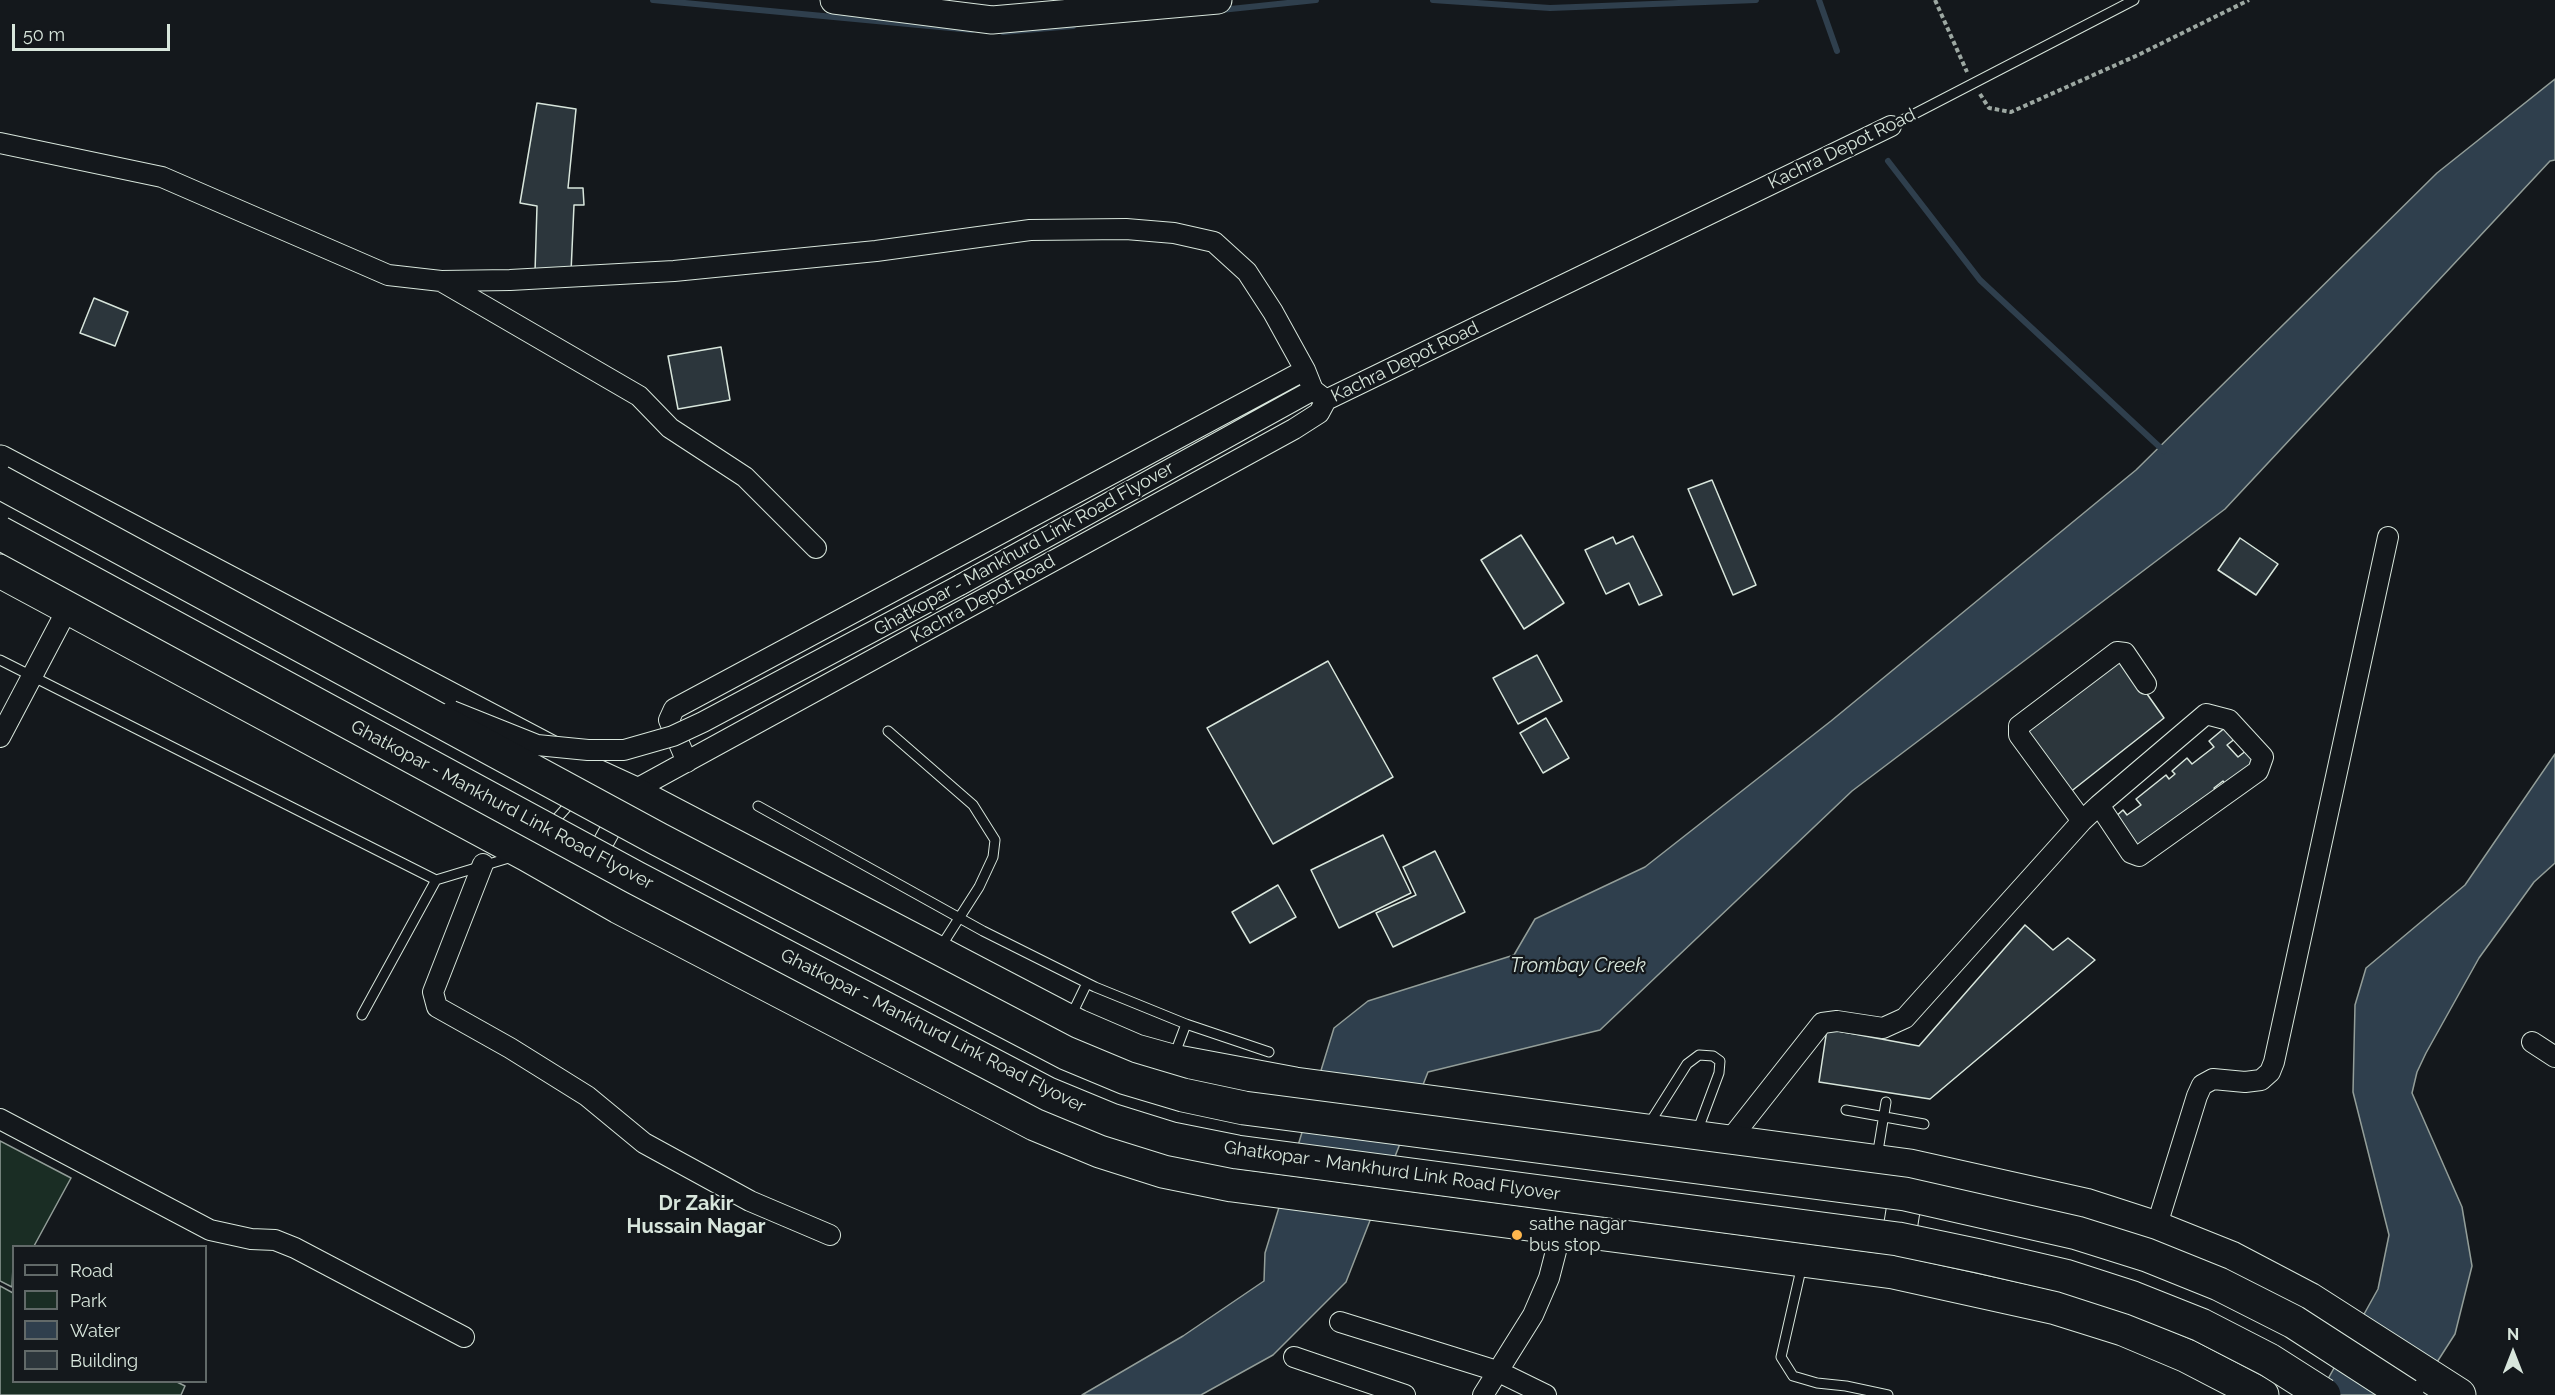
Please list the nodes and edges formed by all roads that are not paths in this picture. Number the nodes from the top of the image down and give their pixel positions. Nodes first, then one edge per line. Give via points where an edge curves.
1 (834, 0) edge
2 (1218, 0) edge
3 (2134, 0) edge
4 (1891, 126) joint
5 (0, 143) edge
6 (441, 281) junction
7 (1305, 370) junction
8 (1319, 395) junction
9 (0, 462) edge
10 (0, 482) edge
11 (0, 533) edge
12 (2388, 537) dead end
13 (816, 548) dead end
14 (0, 571) edge
15 (68, 608) junction
16 (0, 660) edge
17 (327, 660) junction
18 (32, 677) junction
19 (2146, 684) dead end
20 (888, 731) dead end
21 (0, 737) edge
22 (687, 762) junction
23 (594, 776) junction
24 (631, 792) junction
25 (2099, 805) junction
26 (758, 806) dead end
27 (2082, 821) junction
28 (534, 845) junction
29 (483, 864) junction
30 (436, 880) junction
31 (580, 885) junction
32 (959, 917) junction
33 (937, 952) junction
34 (1087, 983) junction
35 (362, 1015) dead end
36 (1068, 1021) junction
37 (1186, 1024) junction
38 (2532, 1042) dead end
39 (1269, 1052) dead end
40 (2555, 1057) edge
41 (1172, 1061) junction
42 (1886, 1102) dead end
43 (1846, 1110) dead end
44 (1884, 1116) junction
45 (0, 1119) edge
46 (1924, 1124) dead end
47 (1644, 1131) junction
48 (1695, 1138) junction
49 (1728, 1142) junction
50 (1876, 1162) junction
51 (1910, 1166) junction
52 (1562, 1228) junction
53 (2156, 1228) junction
54 (830, 1235) dead end
55 (1803, 1260) junction
56 (1893, 1272) junction
57 (1340, 1322) dead end
58 (464, 1337) dead end
59 (1294, 1357) dead end
60 (1497, 1371) junction
61 (2239, 1385) edge
62 (1404, 1395) edge
63 (1483, 1395) edge
64 (1546, 1395) edge
65 (1888, 1395) edge
66 (2324, 1395) edge
67 (2407, 1395) edge
68 (2460, 1395) edge

1 - 2 street via 992,20
3 - 4 lane, Kachra Depot Road
4 - 8 street, Kachra Depot Road
5 - 6 street via 162,177 388,275
6 - 7 street via 674,271 876,251 1030,230 1174,233 1214,242 1248,272
6 - 13 street via 639,396 670,428 745,477
7 - 8 street
7 - 22 street via 674,709 669,720
8 - 17 street, Ghatkopar - Mankhurd Link Road Flyover, bridge via 703,722 673,736 624,750 537,745
8 - 22 street, Kachra Depot Road via 1319,413 1293,429
9 - 23 highway
10 - 17 highway, Ghatkopar - Mankhurd Link Road Flyover, bridge
11 - 66 highway, Ghatkopar - Mankhurd Link Road Flyover, bridge via 646,884 1048,1094 1111,1120 1172,1139 1237,1152 1898,1239 1989,1258 2065,1276 2182,1317 2269,1360
12 - 53 street via 2274,1062 2261,1080 2212,1079 2202,1085
14 - 15 highway
15 - 18 street
15 - 28 highway
16 - 18 lane
17 - 67 highway, Ghatkopar - Mankhurd Link Road Flyover, bridge via 1066,1053 1126,1078 1244,1108 1905,1194 2077,1233 2219,1284 2294,1322
18 - 21 street
18 - 30 lane
19 - 27 street via 2125,652 2116,652 2019,726 2019,735
20 - 32 lane via 973,805 994,840 993,857
22 - 24 street, Kachra Depot Road
23 - 24 highway
23 - 28 lane
24 - 31 street
24 - 33 highway
25 - 25 street via 2206,714 2229,720 2263,757 2258,771 2139,856 2131,854
25 - 27 street
26 - 32 lane
27 - 49 street via 1905,1018 1884,1028 1837,1021 1822,1023
28 - 29 lane
28 - 31 highway
29 - 30 lane
29 - 54 street via 433,992 437,1007 587,1096 644,1143 750,1201
30 - 35 lane
31 - 52 highway via 1035,1124 1100,1151 1163,1171 1232,1185
32 - 33 lane
32 - 34 lane
33 - 36 highway
34 - 36 lane
34 - 37 lane
36 - 41 highway via 1136,1051
37 - 39 lane
37 - 41 lane
38 - 40 street
41 - 47 highway via 1295,1084
42 - 44 lane
43 - 44 lane
44 - 46 lane
44 - 50 lane
45 - 58 street via 210,1230 275,1240 295,1248
47 - 48 highway
47 - 48 lane via 1688,1064 1699,1055 1713,1056 1720,1061 1719,1074
48 - 49 highway
49 - 50 highway
50 - 51 highway
51 - 53 highway via 2085,1205
51 - 56 highway
52 - 55 highway
52 - 60 street via 1549,1278 1533,1315
53 - 68 highway via 2231,1258 2309,1299
55 - 56 highway
55 - 65 lane via 1781,1357 1793,1376
56 - 61 highway via 2056,1308 2123,1329 2187,1356
57 - 60 street
59 - 62 street
60 - 63 street
60 - 64 street

